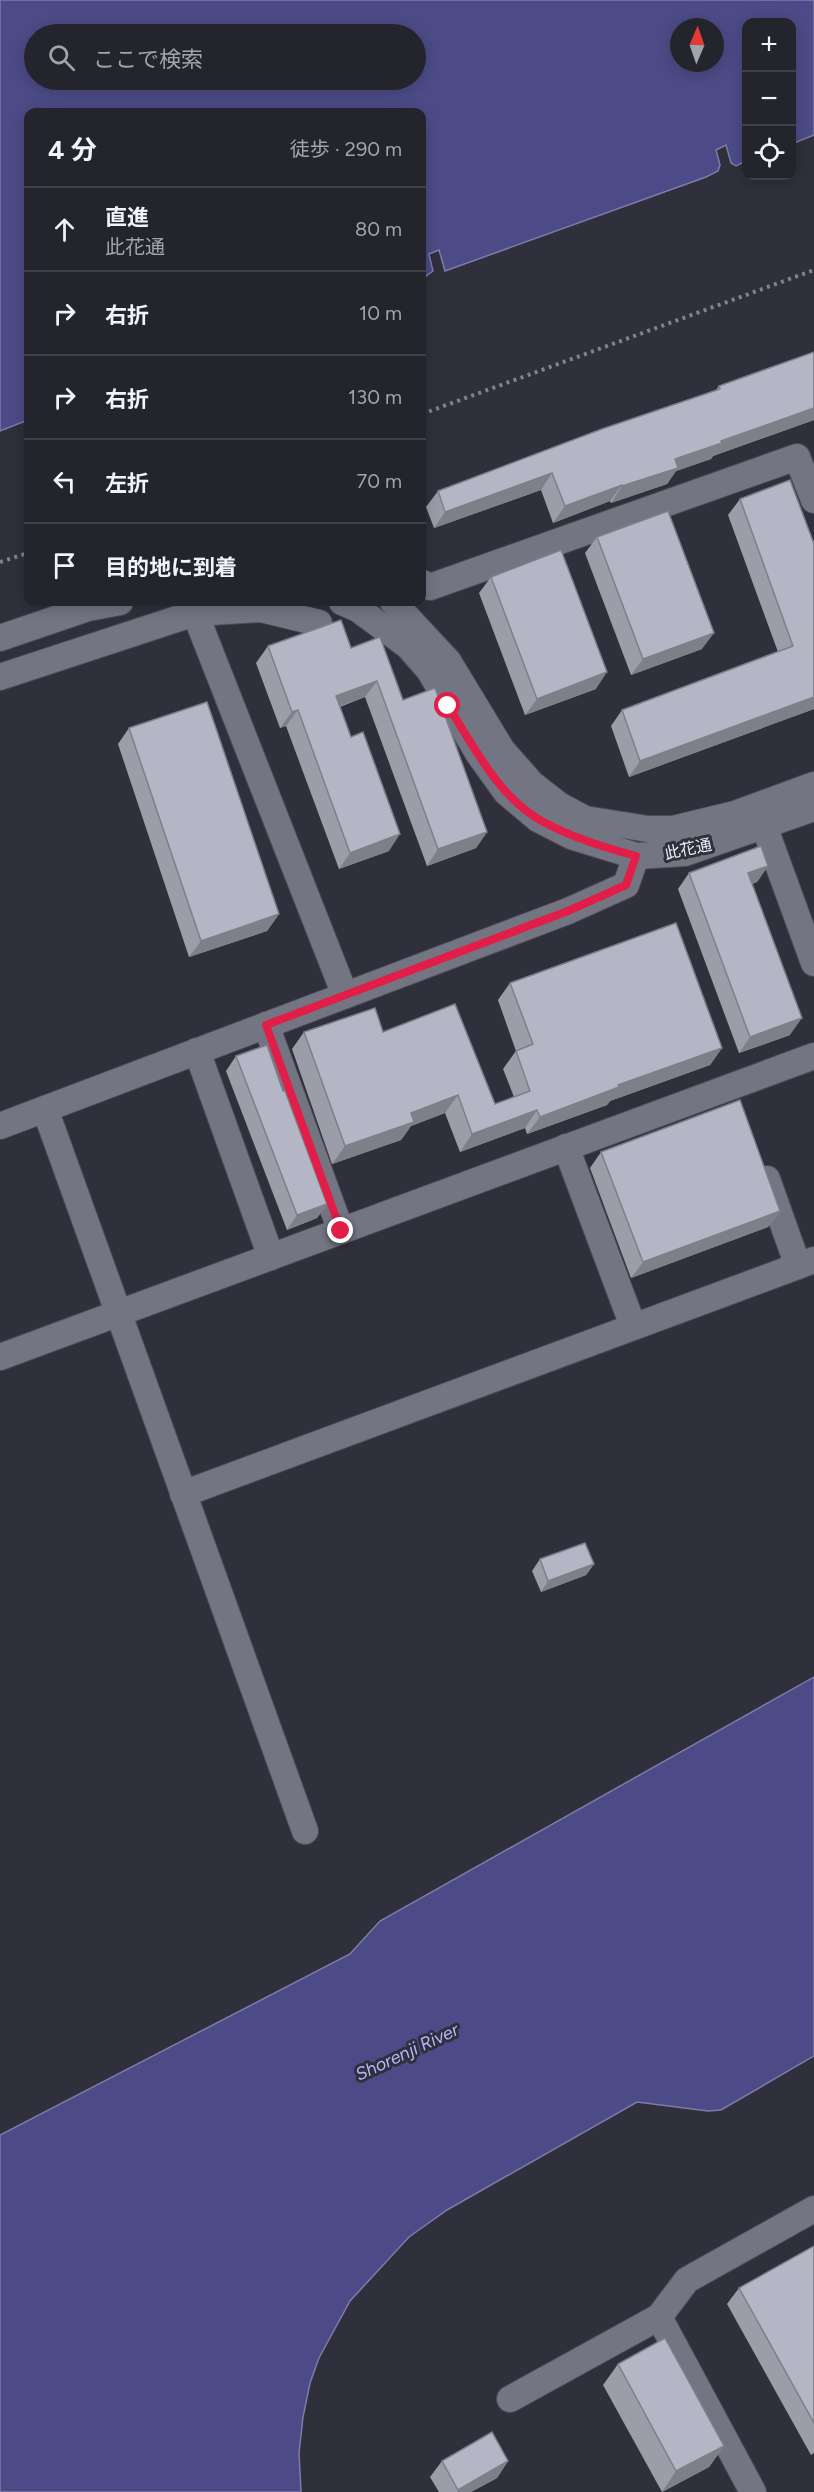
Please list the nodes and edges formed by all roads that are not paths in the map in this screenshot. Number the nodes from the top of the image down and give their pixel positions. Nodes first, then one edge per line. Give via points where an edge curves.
1 (814, 500) edge
2 (426, 585) edge
3 (90, 606) edge
4 (351, 606) edge
5 (397, 606) edge
6 (195, 613) junction
7 (319, 623) dead end
8 (0, 638) edge
9 (0, 678) edge
10 (814, 785) edge
11 (814, 808) edge
12 (761, 816) junction
13 (636, 856) junction
14 (814, 963) edge
15 (345, 995) junction
16 (266, 1025) junction
17 (197, 1051) junction
18 (814, 1056) edge
19 (45, 1109) junction
20 (0, 1126) edge
21 (566, 1147) junction
22 (760, 1160) edge
23 (341, 1231) junction
24 (271, 1257) junction
25 (806, 1263) edge
26 (118, 1313) junction
27 (633, 1326) junction
28 (0, 1357) edge
29 (183, 1494) junction
30 (305, 1831) dead end
31 (814, 2209) edge
32 (658, 2317) junction
33 (510, 2399) dead end
34 (742, 2488) edge

1 - 2 street via 797,457 430,587
3 - 8 street
4 - 13 street, 此花通 via 408,646 429,670 506,792 538,819 571,836
5 - 12 street, 此花通 via 448,661 502,750 532,784 560,805 585,819 648,829
6 - 7 street via 261,609
6 - 9 street
6 - 15 street
10 - 12 street, 此花通
11 - 12 street, 此花通
12 - 13 street, 此花通 via 686,853
12 - 14 street
13 - 15 street via 626,885 568,911
15 - 16 street
16 - 17 street
16 - 23 street
17 - 19 street
17 - 24 street
18 - 21 street via 737,1096
19 - 20 street
19 - 26 street
21 - 23 street
21 - 27 street
22 - 25 street
23 - 24 street
24 - 26 street
25 - 27 street
26 - 28 street
26 - 29 street
27 - 29 street
29 - 30 street
31 - 32 street via 687,2280
32 - 33 street
32 - 34 street

